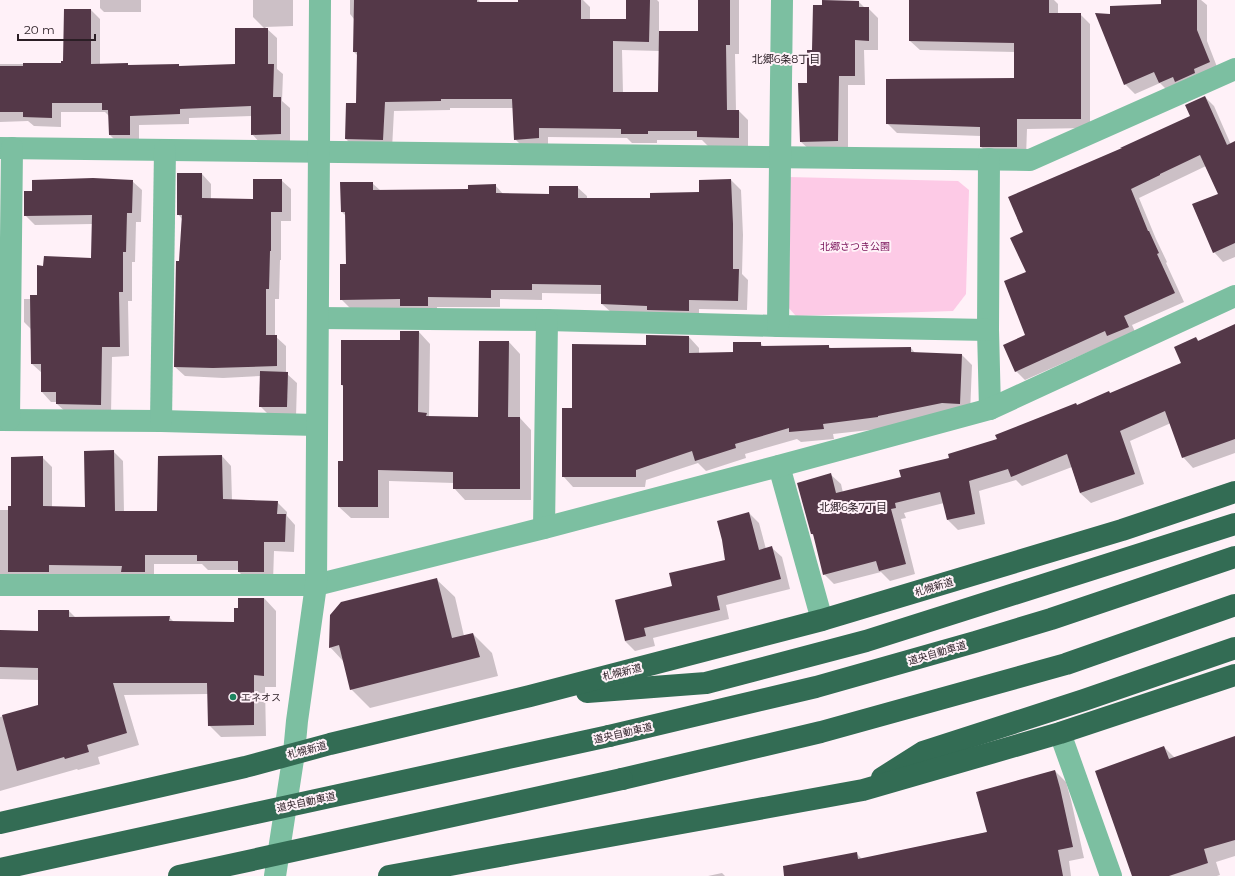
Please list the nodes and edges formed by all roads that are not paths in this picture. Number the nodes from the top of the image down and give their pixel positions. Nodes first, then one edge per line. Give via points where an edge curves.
1 (320, 0) edge
2 (782, 0) edge
3 (1235, 69) edge
4 (6, 148) edge
5 (165, 150) junction
6 (319, 151) junction
7 (780, 157) junction
8 (989, 159) junction
9 (1235, 296) edge
10 (318, 318) junction
11 (547, 320) junction
12 (778, 326) junction
13 (988, 330) junction
14 (990, 409) junction
15 (4, 420) edge
16 (161, 422) junction
17 (317, 425) junction
18 (779, 466) junction
19 (1235, 492) edge
20 (1235, 524) edge
21 (544, 528) junction
22 (1235, 557) edge
23 (0, 585) edge
24 (316, 585) junction
25 (1235, 605) edge
26 (822, 620) junction
27 (1235, 648) edge
28 (1235, 675) edge
29 (530, 696) junction
30 (1060, 732) junction
31 (294, 753) junction
32 (864, 790) junction
33 (0, 823) edge
34 (0, 869) edge
35 (179, 876) edge
36 (275, 876) edge
37 (389, 876) edge
38 (1111, 876) edge

1 - 6 street
2 - 7 street
3 - 8 street via 1030,160
4 - 5 street
4 - 15 street
5 - 6 street
5 - 16 street
6 - 7 street
6 - 10 street
7 - 8 street
7 - 12 street
8 - 13 street
9 - 14 street
10 - 11 street
10 - 17 street
11 - 12 street
11 - 21 street
12 - 13 street
13 - 14 street
14 - 18 street
15 - 16 street
16 - 17 street
17 - 24 street
18 - 21 street
18 - 26 street
19 - 26 highway, 札幌新道 via 1122,530
20 - 29 highway via 866,641 706,683
21 - 24 street
22 - 34 highway, 道央自動車道, bridge via 1051,619 816,687 610,736
23 - 24 street
24 - 31 street
25 - 35 highway, bridge via 1066,664 821,732 622,779
26 - 29 highway, 札幌新道
27 - 32 highway via 922,752
28 - 30 highway
29 - 31 highway, 札幌新道
30 - 32 highway
30 - 38 street
31 - 33 highway, 札幌新道 via 244,767
31 - 36 street
32 - 37 highway

